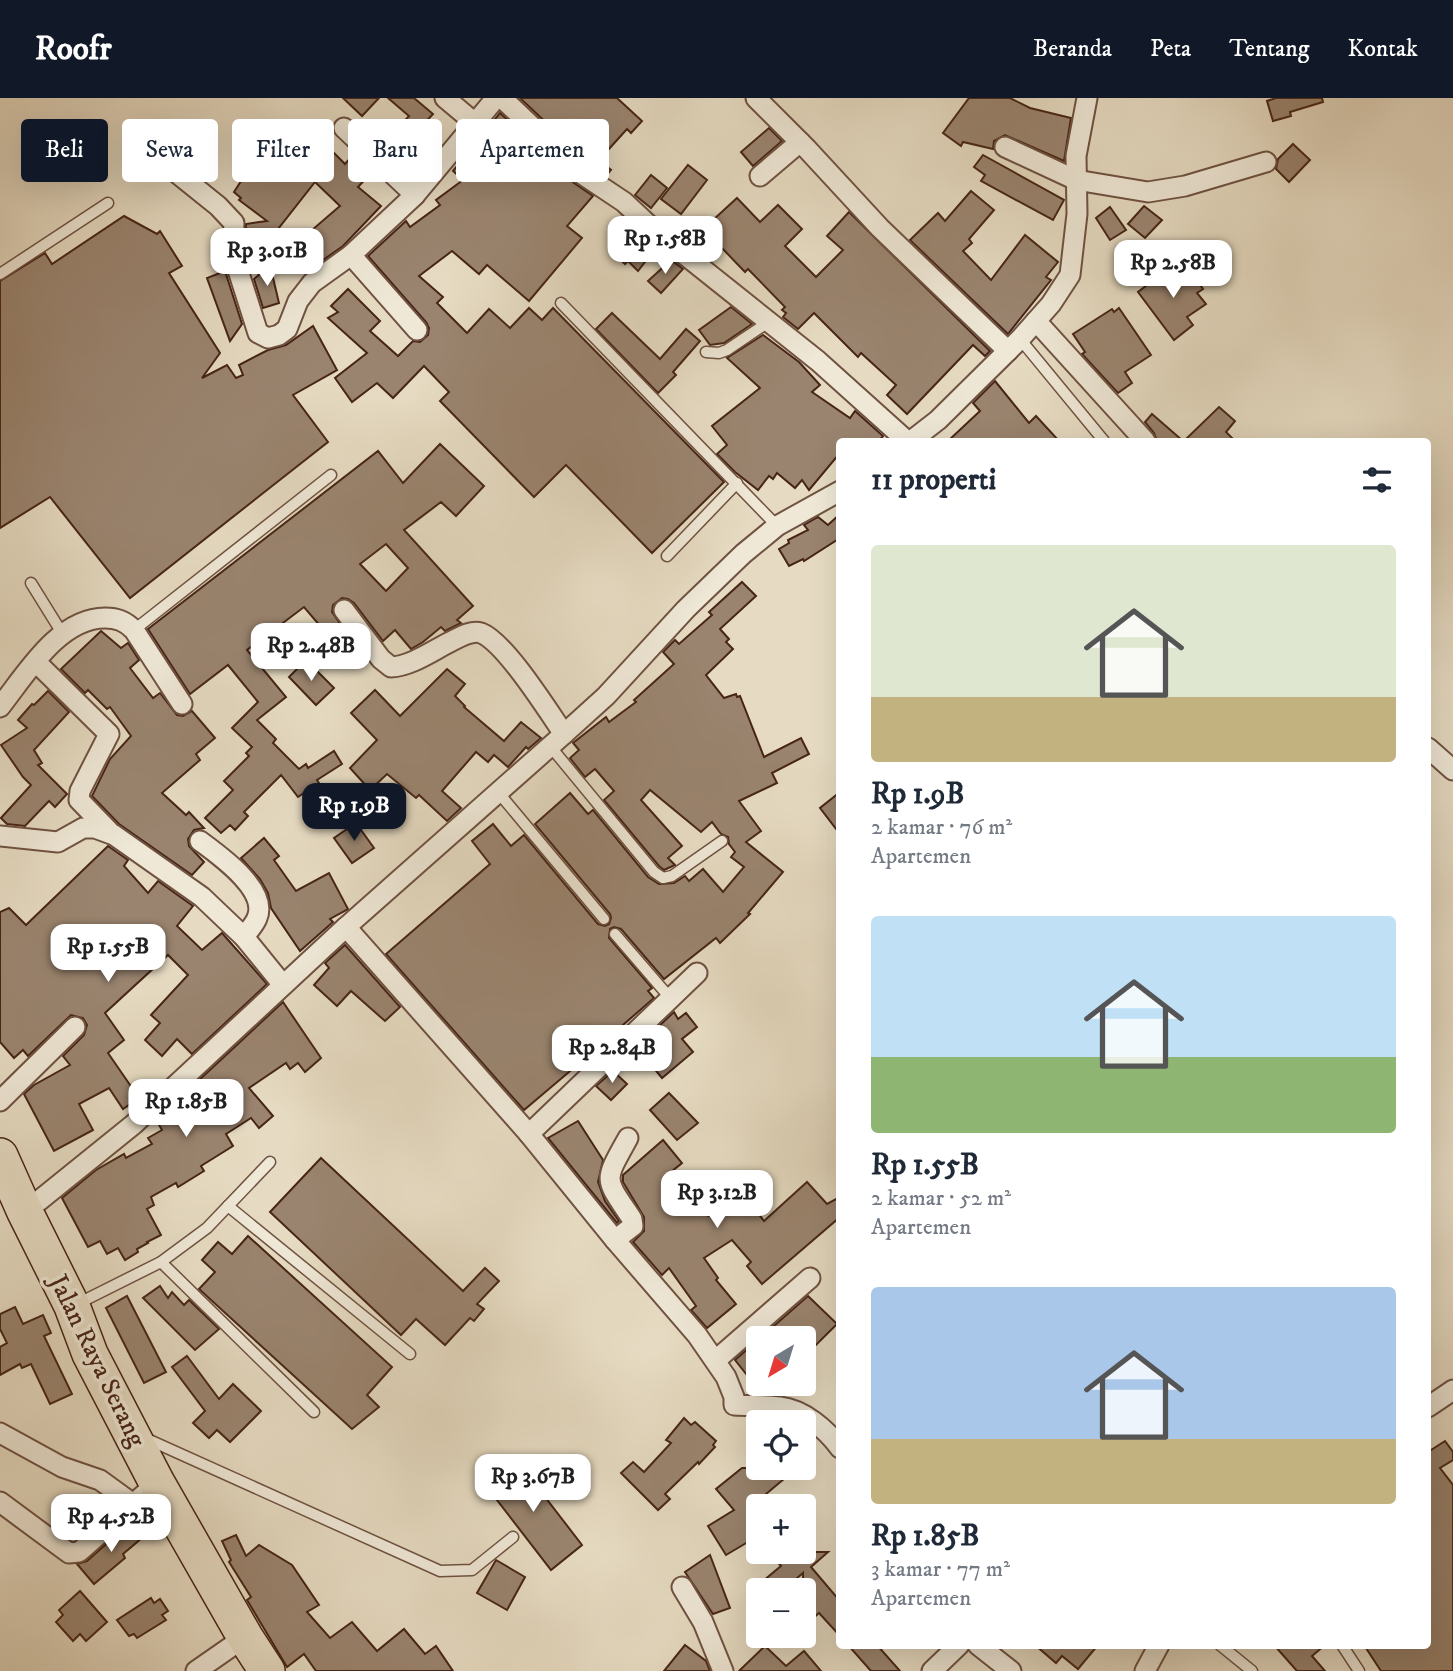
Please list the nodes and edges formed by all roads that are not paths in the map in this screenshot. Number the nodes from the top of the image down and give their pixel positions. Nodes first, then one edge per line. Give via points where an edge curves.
1 (445, 98) edge
2 (496, 98) edge
3 (502, 98) edge
4 (756, 98) edge
5 (1087, 98) edge
6 (470, 119) edge
7 (480, 119) edge
8 (344, 128) dead end
9 (800, 142) junction
10 (456, 147) edge
11 (1005, 147) dead end
12 (1266, 162) dead end
13 (760, 176) dead end
14 (1076, 180) junction
15 (188, 182) edge
16 (415, 195) junction
17 (108, 202) dead end
18 (351, 255) junction
19 (0, 274) edge
20 (561, 303) dead end
21 (1036, 321) junction
22 (767, 323) junction
23 (417, 330) dead end
24 (1014, 345) junction
25 (706, 352) dead end
26 (906, 438) edge
27 (913, 438) edge
28 (1101, 438) edge
29 (1142, 438) edge
30 (331, 475) dead end
31 (737, 483) junction
32 (836, 493) edge
33 (777, 526) junction
34 (667, 556) dead end
35 (31, 583) dead end
36 (344, 610) dead end
37 (134, 630) junction
38 (62, 633) junction
39 (36, 662) junction
40 (182, 704) dead end
41 (0, 707) edge
42 (557, 740) junction
43 (1431, 751) edge
44 (1453, 770) edge
45 (498, 792) junction
46 (114, 835) junction
47 (0, 836) edge
48 (200, 841) dead end
49 (722, 841) dead end
50 (604, 919) dead end
51 (346, 927) junction
52 (615, 934) dead end
53 (244, 937) junction
54 (697, 973) dead end
55 (283, 985) junction
56 (671, 999) junction
57 (75, 1027) dead end
58 (0, 1101) edge
59 (529, 1135) junction
60 (628, 1138) dead end
61 (0, 1156) edge
62 (270, 1163) dead end
63 (228, 1206) junction
64 (25, 1212) junction
65 (615, 1240) junction
66 (162, 1262) junction
67 (810, 1278) dead end
68 (72, 1306) junction
69 (410, 1354) dead end
70 (716, 1360) junction
71 (1453, 1390) edge
72 (1431, 1405) edge
73 (314, 1412) dead end
74 (130, 1432) junction
75 (0, 1433) edge
76 (836, 1444) edge
77 (145, 1494) junction
78 (0, 1502) edge
79 (513, 1537) dead end
80 (682, 1587) dead end
81 (245, 1637) junction
82 (955, 1649) edge
83 (983, 1649) edge
84 (1157, 1649) edge
85 (1225, 1649) edge
86 (1345, 1649) edge
87 (196, 1671) edge
88 (267, 1671) edge
89 (723, 1671) edge
90 (932, 1671) edge
91 (1011, 1671) edge
92 (1145, 1671) edge
93 (1252, 1671) edge
94 (1359, 1671) edge

1 - 6 street
2 - 7 street
3 - 22 street via 582,174 624,202
4 - 9 street
5 - 14 street
8 - 16 street
9 - 13 street
9 - 24 street via 880,228
10 - 16 street
11 - 14 street
12 - 14 street via 1148,192
14 - 21 street via 1070,275
15 - 18 street via 234,223 237,267 262,336 287,330 298,301 312,283
16 - 18 street
17 - 19 lane
18 - 23 street
20 - 31 lane
21 - 24 street
21 - 29 street
22 - 25 lane via 726,350
22 - 26 street
24 - 27 street via 938,420
24 - 28 lane
30 - 37 lane
31 - 33 lane
31 - 34 lane
32 - 33 street
33 - 42 street
35 - 38 lane
36 - 42 street via 391,667 468,633 480,633 506,655
37 - 38 street via 126,621 108,618 85,619
37 - 40 street
38 - 39 street
39 - 41 street
39 - 46 street via 109,734 79,800
42 - 45 street
42 - 49 lane via 663,878
43 - 44 street
45 - 50 lane
45 - 51 street
46 - 47 street via 83,828 58,842
46 - 53 street via 202,897
48 - 53 street via 227,861 256,897 257,918
51 - 55 street
51 - 59 street
52 - 56 lane
53 - 55 street
54 - 56 street
55 - 64 street via 134,1124
56 - 59 street
57 - 58 street
59 - 65 street
60 - 65 street via 609,1174 610,1185 633,1226
61 - 64 highway, Jalan Raya Serang
62 - 63 lane
63 - 66 lane
63 - 69 lane
64 - 68 highway, Jalan Raya Serang
65 - 70 street
66 - 68 lane
66 - 73 lane
67 - 70 street
68 - 74 highway, Jalan Raya Serang via 90,1354
70 - 76 street via 734,1405 798,1412
71 - 72 street
74 - 77 highway, Jalan Raya Serang
74 - 79 lane via 440,1571 472,1570
75 - 77 street via 62,1466
77 - 78 street via 79,1552 69,1553
77 - 81 highway, Jalan Raya Serang
80 - 89 street via 703,1622
81 - 87 street
81 - 88 highway, Jalan Raya Serang
82 - 90 street
83 - 91 street
84 - 92 street
85 - 93 lane
86 - 94 lane

